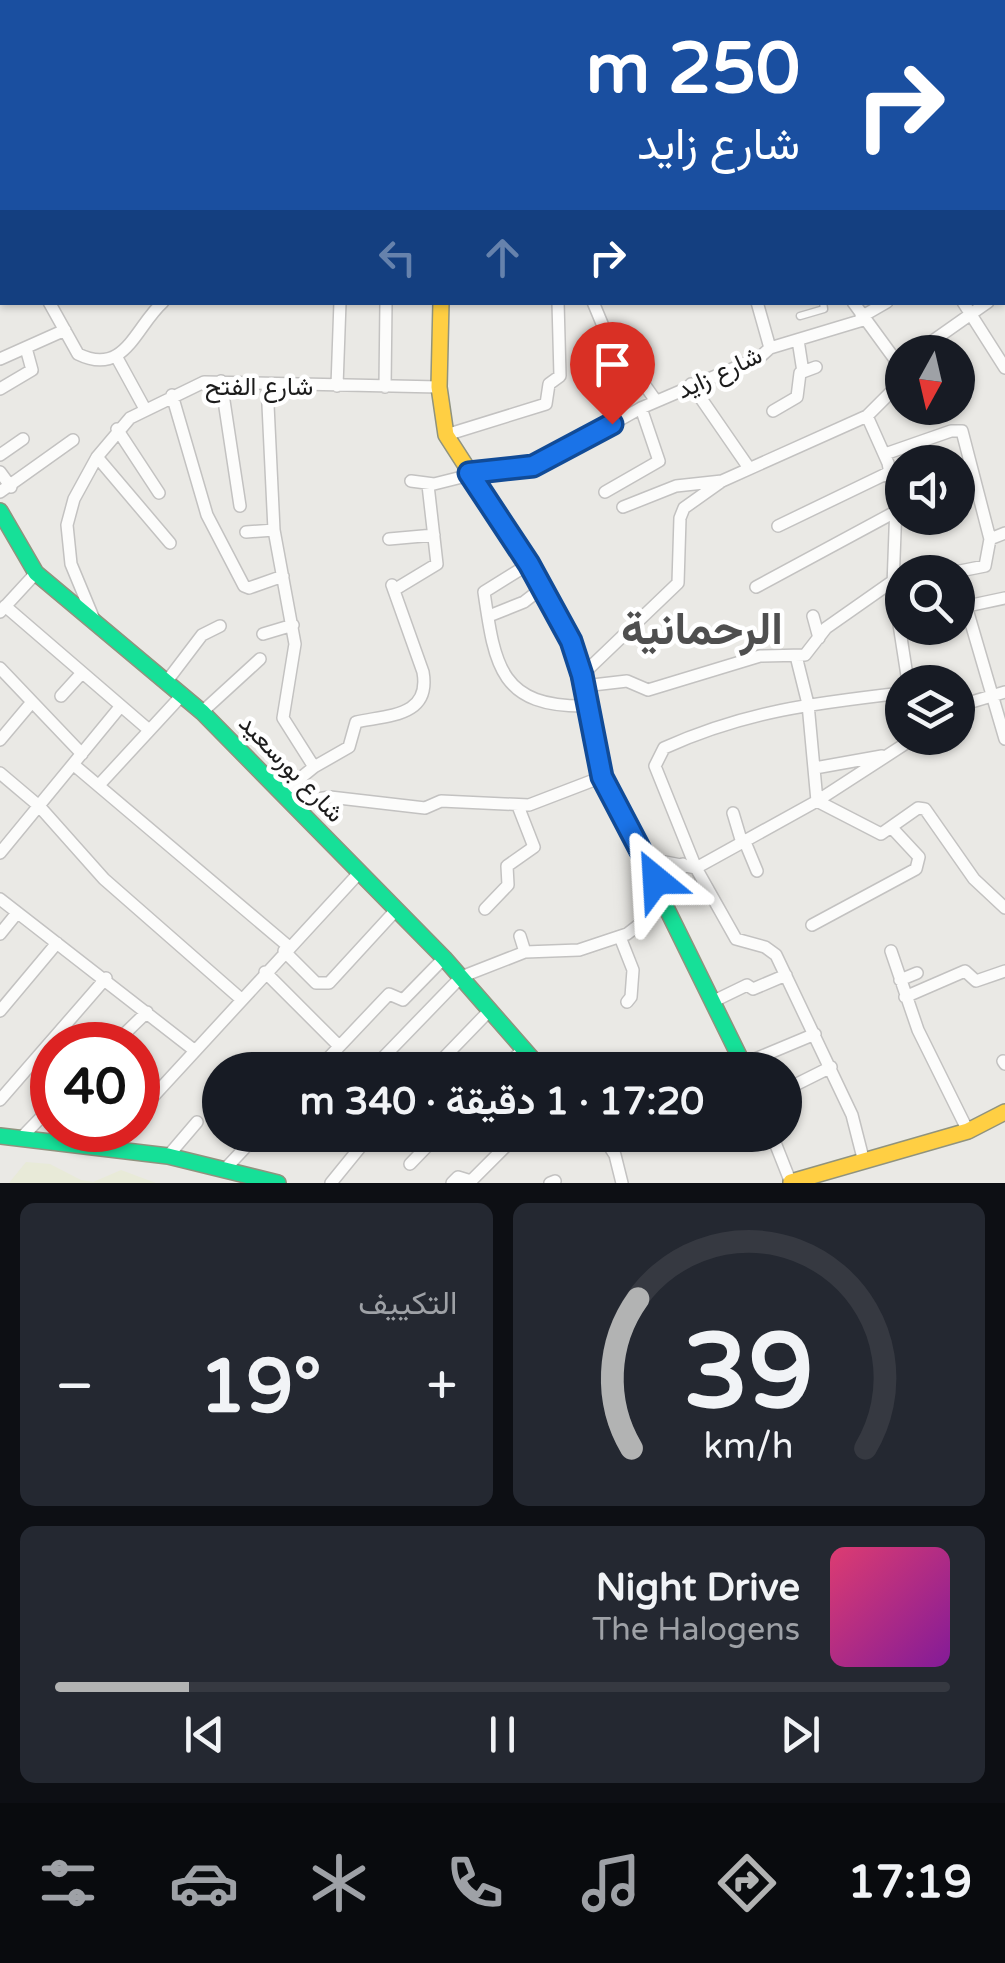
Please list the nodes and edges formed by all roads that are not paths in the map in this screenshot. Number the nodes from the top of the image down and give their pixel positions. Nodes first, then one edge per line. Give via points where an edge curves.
1 (51, 305) edge
2 (161, 305) edge
3 (340, 305) edge
4 (386, 305) edge
5 (441, 305) edge
6 (558, 305) edge
7 (594, 305) edge
8 (758, 305) edge
9 (823, 305) edge
10 (855, 305) edge
11 (883, 305) edge
12 (965, 305) edge
13 (984, 305) edge
14 (800, 316) dead end
15 (971, 316) junction
16 (862, 319) junction
17 (65, 330) junction
18 (942, 335) edge
19 (798, 340) junction
20 (885, 346) edge
21 (26, 348) junction
22 (770, 348) junction
23 (116, 356) junction
24 (0, 359) edge
25 (1004, 363) edge
26 (221, 381) junction
27 (267, 384) junction
28 (691, 384) junction
29 (337, 386) junction
30 (386, 387) junction
31 (439, 387) junction
32 (0, 390) edge
33 (172, 395) junction
34 (885, 398) edge
35 (656, 401) junction
36 (641, 408) junction
37 (145, 409) junction
38 (773, 412) dead end
39 (867, 416) junction
40 (117, 430) junction
41 (446, 435) junction
42 (23, 439) dead end
43 (73, 440) dead end
44 (911, 445) edge
45 (966, 445) edge
46 (885, 454) edge
47 (0, 455) edge
48 (97, 457) junction
49 (749, 468) junction
50 (0, 472) edge
51 (469, 474) junction
52 (885, 474) edge
53 (411, 481) dead end
54 (722, 481) junction
55 (975, 481) edge
56 (428, 484) junction
57 (5, 490) edge
58 (605, 492) dead end
59 (159, 493) dead end
60 (240, 506) dead end
61 (623, 507) dead end
62 (0, 511) edge
63 (885, 518) edge
64 (778, 526) dead end
65 (274, 530) junction
66 (246, 532) dead end
67 (1005, 533) edge
68 (434, 536) junction
69 (390, 539) dead end
70 (990, 539) junction
71 (170, 543) dead end
72 (529, 564) junction
73 (975, 567) edge
74 (36, 574) junction
75 (283, 576) junction
76 (756, 587) dead end
77 (542, 588) junction
78 (885, 591) edge
79 (1005, 598) edge
80 (975, 604) edge
81 (3, 609) edge
82 (489, 616) junction
83 (813, 616) dead end
84 (92, 617) junction
85 (293, 625) junction
86 (220, 626) dead end
87 (263, 634) dead end
88 (820, 638) junction
89 (975, 645) edge
90 (796, 656) junction
91 (260, 659) dead end
92 (0, 668) edge
93 (82, 674) junction
94 (583, 680) junction
95 (167, 681) junction
96 (1005, 692) edge
97 (182, 694) junction
98 (885, 695) edge
99 (61, 696) dead end
100 (992, 698) junction
101 (32, 702) junction
102 (975, 702) edge
103 (808, 704) junction
104 (586, 706) junction
105 (120, 707) junction
106 (202, 712) junction
107 (149, 730) junction
108 (1005, 738) edge
109 (0, 740) edge
110 (886, 755) edge
111 (889, 755) edge
112 (78, 759) junction
113 (314, 766) junction
114 (814, 768) junction
115 (0, 773) edge
116 (602, 777) junction
117 (99, 786) junction
118 (287, 798) junction
119 (817, 802) junction
120 (38, 806) junction
121 (518, 806) junction
122 (733, 812) dead end
123 (889, 830) junction
124 (744, 842) junction
125 (0, 853) edge
126 (644, 858) junction
127 (683, 864) junction
128 (696, 868) junction
129 (757, 871) dead end
130 (359, 873) junction
131 (0, 899) edge
132 (667, 903) junction
133 (1005, 908) edge
134 (396, 910) junction
135 (485, 910) dead end
136 (17, 913) junction
137 (812, 925) dead end
138 (0, 934) edge
139 (520, 936) dead end
140 (620, 937) junction
141 (58, 942) junction
142 (286, 949) junction
143 (525, 952) junction
144 (891, 952) dead end
145 (444, 958) junction
146 (1005, 971) edge
147 (265, 972) junction
148 (917, 973) dead end
149 (786, 975) junction
150 (461, 976) junction
151 (106, 978) junction
152 (900, 980) junction
153 (905, 997) junction
154 (241, 998) junction
155 (714, 1001) junction
156 (627, 1002) dead end
157 (490, 1010) junction
158 (0, 1011) edge
159 (147, 1012) junction
160 (137, 1022) edge
161 (815, 1034) junction
162 (340, 1046) junction
163 (523, 1049) junction
164 (194, 1050) junction
165 (334, 1052) edge
166 (389, 1052) edge
167 (449, 1052) edge
168 (520, 1052) edge
169 (526, 1052) edge
170 (737, 1052) edge
171 (776, 1052) edge
172 (831, 1067) junction
173 (802, 1082) edge
174 (160, 1088) edge
175 (0, 1100) edge
176 (1003, 1118) edge
177 (197, 1122) dead end
178 (30, 1129) edge
179 (968, 1130) junction
180 (0, 1136) edge
181 (21, 1138) junction
182 (30, 1139) edge
183 (144, 1152) edge
184 (241, 1152) edge
185 (356, 1152) edge
186 (422, 1152) edge
187 (501, 1152) edge
188 (613, 1152) edge
189 (779, 1152) edge
190 (168, 1156) junction
191 (864, 1162) junction
192 (410, 1164) dead end
193 (226, 1168) junction
194 (278, 1183) edge
195 (331, 1183) edge
196 (452, 1183) edge
197 (622, 1183) edge
198 (791, 1183) edge

1 - 17 street
2 - 23 street via 137,340
3 - 29 street
4 - 30 street
5 - 31 street
6 - 41 street via 560,376 549,384 546,404
7 - 35 street
8 - 22 street
9 - 14 lane
10 - 16 street
11 - 16 street, شارع زايد
12 - 15 street
13 - 15 street
15 - 18 street
15 - 25 street
16 - 19 street, شارع زايد
16 - 20 street
17 - 21 street
17 - 23 street via 78,354 95,360
19 - 22 street, شارع زايد
19 - 38 street via 809,369 797,396
21 - 24 street
21 - 32 street via 32,370
22 - 28 street, شارع زايد
23 - 37 street
26 - 27 street, شارع الفتح
26 - 33 street, شارع الفتح
26 - 60 street
27 - 29 street, شارع الفتح
27 - 65 street
28 - 35 street, شارع زايد
28 - 49 street
29 - 30 street, شارع الفتح
30 - 31 street, شارع الفتح
31 - 41 street
33 - 37 street, شارع الفتح
33 - 75 street via 207,515 244,586
34 - 39 street
35 - 36 street, شارع زايد
36 - 51 street, شارع زايد via 543,463
36 - 58 street via 659,461
37 - 40 street, شارع الفتح
39 - 46 street
39 - 49 street
40 - 48 street, شارع الفتح
40 - 59 street
41 - 51 street
42 - 47 street
43 - 57 street
44 - 45 street via 962,431
48 - 71 street
48 - 84 street, شارع الفتح via 74,499 66,538
49 - 54 street
50 - 57 street
51 - 56 street, شارع زايد
51 - 72 street
52 - 64 street
53 - 56 street
54 - 61 street via 676,486
54 - 94 street via 684,508 678,583
55 - 70 street
56 - 68 street
62 - 74 street, شارع بورسعيد
63 - 76 street
65 - 66 street
65 - 75 street
67 - 70 street
68 - 69 street
68 - 113 street via 435,567 393,588 423,672 423,694 410,712 356,722 349,748
70 - 73 street via 987,564
72 - 77 street
72 - 82 street via 484,590
74 - 81 street
74 - 84 street, شارع بورسعيد
75 - 85 street
77 - 82 street
77 - 94 street
78 - 88 street
79 - 80 street
81 - 93 street
82 - 104 street via 500,666 520,692 543,704
83 - 88 street
84 - 95 street, شارع بورسعيد
85 - 87 street
85 - 113 street via 294,664 283,718
86 - 95 street via 202,635
88 - 90 street
89 - 100 street
90 - 94 street via 760,656 648,690
90 - 103 street
91 - 106 street
92 - 101 street
93 - 99 street
93 - 105 street
94 - 104 street
95 - 97 street, شارع بورسعيد
96 - 100 street
97 - 106 street, شارع بورسعيد
97 - 107 street
98 - 103 street
100 - 102 street
100 - 108 street
101 - 109 street
101 - 112 street
103 - 114 street
103 - 128 street via 712,726 658,756 658,775
104 - 116 street
105 - 107 street
105 - 112 street
106 - 118 street, شارع بورسعيد
107 - 117 street
110 - 114 street
111 - 119 street
112 - 117 street
112 - 120 street
113 - 118 street
114 - 119 street
115 - 120 street
116 - 121 street
116 - 126 street
117 - 142 street
118 - 121 street via 425,808 442,801
118 - 130 street, شارع بورسعيد
119 - 123 street via 876,832
119 - 124 street
120 - 125 street
120 - 154 street via 104,879
121 - 135 street via 534,847 507,866 508,885
122 - 124 street
123 - 133 street via 918,808 928,812 974,879
123 - 137 street via 919,857 916,869
124 - 128 street
124 - 129 street
126 - 127 street
126 - 132 street
127 - 128 street
127 - 132 street
128 - 149 street via 738,942 770,948
130 - 134 street, شارع بورسعيد
130 - 142 street
131 - 136 street
132 - 140 street
132 - 155 street
134 - 142 street via 329,983 316,982
134 - 145 street, شارع بورسعيد
136 - 138 street
136 - 141 street
139 - 143 street
140 - 143 street via 579,950
140 - 156 street via 632,970
141 - 151 street
141 - 158 street
142 - 147 street
143 - 150 street
144 - 152 street
145 - 150 street, شارع بورسعيد
145 - 162 street via 404,1000 389,994
146 - 153 street via 976,981 965,971
147 - 154 street
147 - 162 street
148 - 152 street
149 - 155 street
149 - 161 street
150 - 157 street, شارع بورسعيد
150 - 166 street
151 - 159 street
151 - 175 street
152 - 153 street
153 - 179 street
154 - 164 street
155 - 170 street
157 - 163 street, شارع بورسعيد
157 - 167 street
159 - 160 street
159 - 164 street
161 - 171 street
161 - 172 street
162 - 165 street
163 - 168 street
163 - 169 street, شارع بورسعيد
164 - 174 street
172 - 173 street
172 - 191 street
176 - 179 street
177 - 190 street
178 - 181 street
179 - 191 street
180 - 181 street
181 - 182 street
183 - 190 street
184 - 193 street
185 - 195 street
186 - 192 street
187 - 196 street via 471,1181 458,1176
188 - 197 street
189 - 198 street
190 - 193 street
191 - 198 street
193 - 194 street

